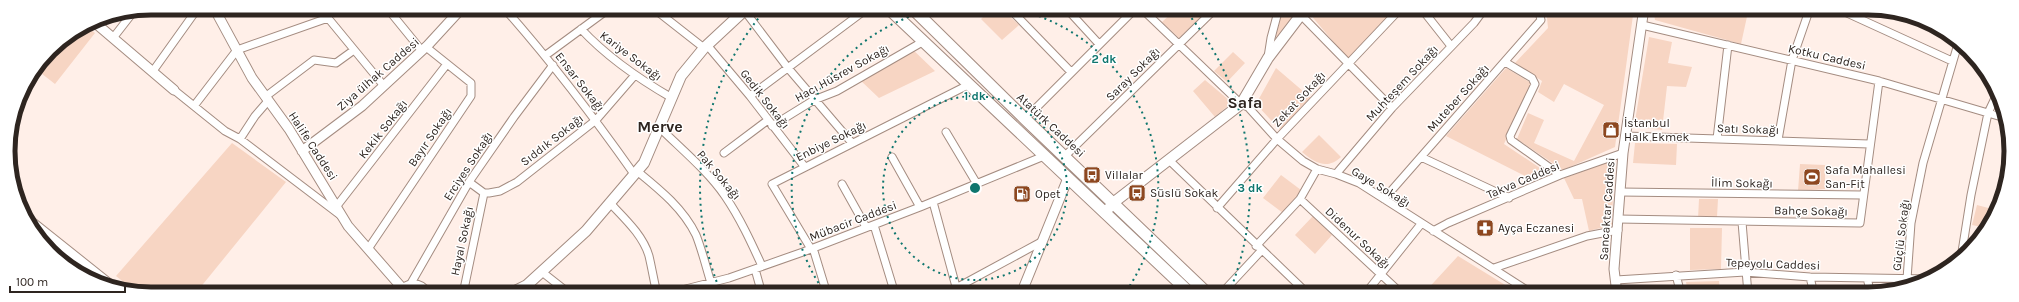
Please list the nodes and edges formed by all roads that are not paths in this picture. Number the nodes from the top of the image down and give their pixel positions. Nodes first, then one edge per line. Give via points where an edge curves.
1 (193, 15) edge
2 (218, 15) edge
3 (393, 15) edge
4 (454, 15) edge
5 (510, 15) edge
6 (600, 15) edge
7 (662, 15) edge
8 (739, 15) edge
9 (749, 15) edge
10 (859, 15) edge
11 (896, 15) edge
12 (919, 15) edge
13 (1016, 15) edge
14 (1072, 15) edge
15 (1129, 15) edge
16 (1148, 15) edge
17 (1209, 15) edge
18 (1277, 15) edge
19 (1300, 15) edge
20 (1306, 15) edge
21 (1394, 15) edge
22 (1427, 15) edge
23 (1480, 15) edge
24 (1540, 15) edge
25 (1643, 15) edge
26 (1808, 15) edge
27 (1851, 15) edge
28 (129, 17) edge
29 (98, 25) edge
30 (1642, 25) junction
31 (581, 29) junction
32 (113, 38) junction
33 (924, 41) junction
34 (1099, 44) junction
35 (1178, 45) junction
36 (1728, 45) junction
37 (1451, 46) junction
38 (705, 47) junction
39 (1957, 48) edge
40 (424, 49) junction
41 (237, 50) junction
42 (354, 50) junction
43 (546, 55) junction
44 (1268, 58) junction
45 (1792, 60) junction
46 (1952, 61) junction
47 (1505, 62) junction
48 (1348, 63) junction
49 (447, 64) junction
50 (554, 65) junction
51 (788, 68) junction
52 (153, 71) junction
53 (1071, 72) junction
54 (635, 75) junction
55 (1879, 81) junction
56 (968, 85) junction
57 (384, 86) junction
58 (174, 90) joint
59 (750, 96) junction
60 (672, 98) junction
61 (266, 99) junction
62 (814, 100) junction
63 (1943, 100) junction
64 (1994, 100) edge
65 (1241, 104) junction
66 (194, 106) junction
67 (1392, 108) junction
68 (1988, 113) junction
69 (1999, 116) edge
70 (1025, 119) junction
71 (596, 120) junction
72 (770, 123) junction
73 (659, 127) junction
74 (946, 132) dead end
75 (1625, 136) junction
76 (240, 139) junction
77 (1277, 139) junction
78 (1717, 139) junction
79 (1778, 140) junction
80 (852, 143) junction
81 (1869, 144) junction
82 (302, 151) junction
83 (724, 153) dead end
84 (1623, 153) junction
85 (1044, 156) junction
86 (1065, 156) junction
87 (892, 157) dead end
88 (1421, 157) junction
89 (1170, 161) junction
90 (804, 166) junction
91 (1317, 169) junction
92 (636, 172) junction
93 (1336, 174) junction
94 (1560, 175) junction
95 (1068, 178) junction
96 (469, 182) junction
97 (842, 184) dead end
98 (977, 184) junction
99 (1620, 192) junction
100 (484, 193) junction
101 (1862, 195) junction
102 (1509, 198) junction
103 (1300, 199) junction
104 (1384, 199) junction
105 (933, 202) junction
106 (610, 203) junction
107 (1114, 203) junction
108 (336, 207) junction
109 (920, 207) junction
110 (1217, 208) junction
111 (1105, 213) junction
112 (343, 218) junction
113 (1618, 219) junction
114 (1742, 222) junction
115 (874, 224) junction
116 (1421, 224) junction
117 (866, 227) junction
118 (1618, 230) junction
119 (1433, 232) junction
120 (47, 239) edge
121 (1041, 242) junction
122 (812, 248) junction
123 (1259, 248) junction
124 (1963, 248) edge
125 (368, 249) junction
126 (762, 266) junction
127 (1494, 268) junction
128 (755, 269) junction
129 (542, 272) junction
130 (1745, 272) junction
131 (1382, 275) junction
132 (1676, 275) junction
133 (99, 276) edge
134 (1810, 277) junction
135 (1867, 278) junction
136 (1907, 279) junction
137 (1914, 279) edge
138 (1616, 280) junction
139 (711, 282) junction
140 (697, 286) joint
141 (399, 287) edge
142 (404, 287) edge
143 (464, 287) edge
144 (522, 287) edge
145 (561, 287) edge
146 (655, 287) edge
147 (693, 287) edge
148 (760, 287) edge
149 (825, 287) edge
150 (893, 287) edge
151 (956, 287) edge
152 (964, 287) edge
153 (1024, 287) edge
154 (1183, 287) edge
155 (1201, 287) edge
156 (1227, 287) edge
157 (1301, 287) edge
158 (1371, 287) edge
159 (1395, 287) edge
160 (1522, 287) edge
161 (1617, 287) edge
162 (1679, 287) edge
163 (1747, 287) edge
164 (1812, 287) edge
165 (1869, 287) edge

1 - 52 street
2 - 41 street, Halife Caddesi
3 - 40 street, Bayır Sokağı
4 - 40 street, Ziya ülhak Caddesi
5 - 43 street, Ensar Sokağı
6 - 31 street
7 - 38 street, Gedik Sokağı
8 - 38 main road
9 - 51 street
10 - 51 street
11 - 33 main road
12 - 70 main road, Atatürk Caddesi
13 - 53 street
14 - 34 street
15 - 34 street
16 - 35 street, Gaye Sokağı
17 - 35 street, Saray Sokağı
18 - 44 street via 1270,38
19 - 44 main road
20 - 48 street
21 - 48 street, Zekat Sokağı
22 - 37 street
23 - 37 street, Muhteşem Sokağı
24 - 47 street, Muteber Sokağı via 1541,20
25 - 30 street, Sancaktar Caddesi
26 - 45 street
27 - 46 street
28 - 32 street
29 - 32 street
30 - 36 street, Kotku Caddesi
30 - 75 street, Sancaktar Caddesi
31 - 43 street
31 - 54 street, Kariye Sokağı via 597,46
32 - 52 street
33 - 56 main road
33 - 62 street, Hacı Hüsrev Sokağı via 837,91
34 - 53 street
35 - 65 street, Gaye Sokağı
35 - 86 street, Saray Sokağı
36 - 45 street, Kotku Caddesi
36 - 78 street
37 - 67 street, Muhteşem Sokağı
38 - 59 street, Gedik Sokağı
38 - 60 main road via 681,76
39 - 46 street, Güçlü Sokağı
40 - 49 street, Bayır Sokağı
40 - 57 street, Ziya ülhak Caddesi
41 - 42 street via 328,18
41 - 61 street, Halife Caddesi
41 - 66 street
42 - 57 street
42 - 61 street via 336,63 314,60
43 - 50 street, Ensar Sokağı
44 - 65 main road
45 - 55 street, Kotku Caddesi
45 - 79 street
46 - 63 street, Güçlü Sokağı
47 - 88 street, Muteber Sokağı
47 - 94 street via 1532,78 1535,84 1510,136 1511,140
48 - 67 street
48 - 77 street, Zekat Sokağı
49 - 108 street, Kekik Sokağı
49 - 125 street, Bayır Sokağı via 471,83 471,96
50 - 71 street, Ensar Sokağı
50 - 96 street, Erciyes Sokağı via 518,111
51 - 59 street
51 - 62 street
52 - 58 street
53 - 70 street
54 - 60 street, Kariye Sokağı
54 - 71 street, Sıddık Sokağı
55 - 63 street, Kotku Caddesi
55 - 81 street, Bahçe Sokağı
56 - 80 street, Enbiye Sokağı
56 - 85 main road
57 - 82 street, Ziya ülhak Caddesi via 362,106
58 - 66 street
59 - 72 street, Gedik Sokağı
60 - 73 main road
61 - 76 street
61 - 82 street, Halife Caddesi
62 - 72 street, Hacı Hüsrev Sokağı
62 - 80 street
63 - 68 street, Kotku Caddesi
63 - 136 street, Güçlü Sokağı via 1922,171 1911,223
64 - 68 street
65 - 77 street, Gaye Sokağı via 1248,108
65 - 89 main road
66 - 76 street via 225,131
67 - 93 street, Muhteşem Sokağı
68 - 69 street, Kotku Caddesi
68 - 124 street
70 - 86 main road, Atatürk Caddesi
71 - 92 street, Ensar Sokağı
71 - 100 street, Sıddık Sokağı via 517,182 500,191
72 - 83 street, Hacı Hüsrev Sokağı
72 - 90 street, Gedik Sokağı
73 - 92 main road via 644,162
73 - 126 street, Pak Sokağı via 724,195 741,222
74 - 98 street
75 - 78 street, Satı Sokağı
75 - 84 street, Sancaktar Caddesi
76 - 112 street
77 - 91 street, Gaye Sokağı
77 - 110 street, Zekat Sokağı
78 - 79 street, Satı Sokağı
79 - 81 street, Satı Sokağı
80 - 90 street, Enbiye Sokağı
81 - 101 street, Bahçe Sokağı
82 - 108 street, Halife Caddesi
84 - 94 street, Takva Caddesi
84 - 99 street, Sancaktar Caddesi
85 - 95 main road
85 - 98 street, Mübacir Caddesi
86 - 107 main road, Atatürk Caddesi
87 - 109 street
88 - 102 street
88 - 104 street, Muteber Sokağı
89 - 107 main road
89 - 110 street
90 - 122 street, Enbiye Sokağı via 772,184
91 - 93 street, Gaye Sokağı
91 - 103 street
92 - 106 main road
92 - 139 street, Ensar Sokağı via 656,186 685,216 696,235
93 - 104 street, Gaye Sokağı via 1359,183
94 - 102 street, Takva Caddesi
95 - 111 main road
95 - 121 street
96 - 100 street
96 - 142 street, Erciyes Sokağı
97 - 117 street
98 - 105 street, Mübacir Caddesi
99 - 101 street, İlim Sokağı
99 - 113 street, Sancaktar Caddesi
100 - 143 street, Hayal Sokağı
101 - 114 street, Bahçe Sokağı via 1860,223
102 - 119 street, Takva Caddesi via 1448,223
103 - 123 street
103 - 131 street, Didenur Sokağı
104 - 116 street, Gaye Sokağı
105 - 109 street, Mübacir Caddesi
105 - 151 street
106 - 129 main road via 586,231
106 - 146 street via 642,241
107 - 111 main road
107 - 155 main road, Atatürk Caddesi
108 - 112 street, Halife Caddesi
109 - 115 street, Mübacir Caddesi
110 - 123 street
111 - 154 main road
112 - 125 street, Halife Caddesi
113 - 114 street, Bahçe Sokağı
113 - 118 street, Sancaktar Caddesi
114 - 130 street
115 - 117 street, Mübacir Caddesi
115 - 150 street
116 - 119 street, Gaye Sokağı
116 - 131 street
117 - 122 street, Mübacir Caddesi
118 - 127 street via 1587,236
118 - 138 street, Sancaktar Caddesi via 1614,269
119 - 127 street, Gaye Sokağı
120 - 133 street
121 - 152 street
121 - 153 street
122 - 126 street, Mübacir Caddesi
122 - 149 street
123 - 156 street
123 - 157 street
125 - 141 street, Halife Caddesi
126 - 128 street, Mübacir Caddesi
127 - 160 street, Gaye Sokağı
128 - 139 street, Mübacir Caddesi
128 - 148 street
129 - 144 main road
129 - 145 street
130 - 132 street, Tepeyolu Caddesi
130 - 134 street, Tepeyolu Caddesi
130 - 163 street
131 - 158 street
131 - 159 street, Didenur Sokağı
132 - 138 street, Tepeyolu Caddesi
132 - 162 street
134 - 135 street, Tepeyolu Caddesi
134 - 164 street
135 - 136 street, Tepeyolu Caddesi
135 - 165 street
136 - 137 street, Tepeyolu Caddesi
138 - 161 street, Sancaktar Caddesi
139 - 140 street, Mübacir Caddesi
140 - 147 street, Mübacir Caddesi

